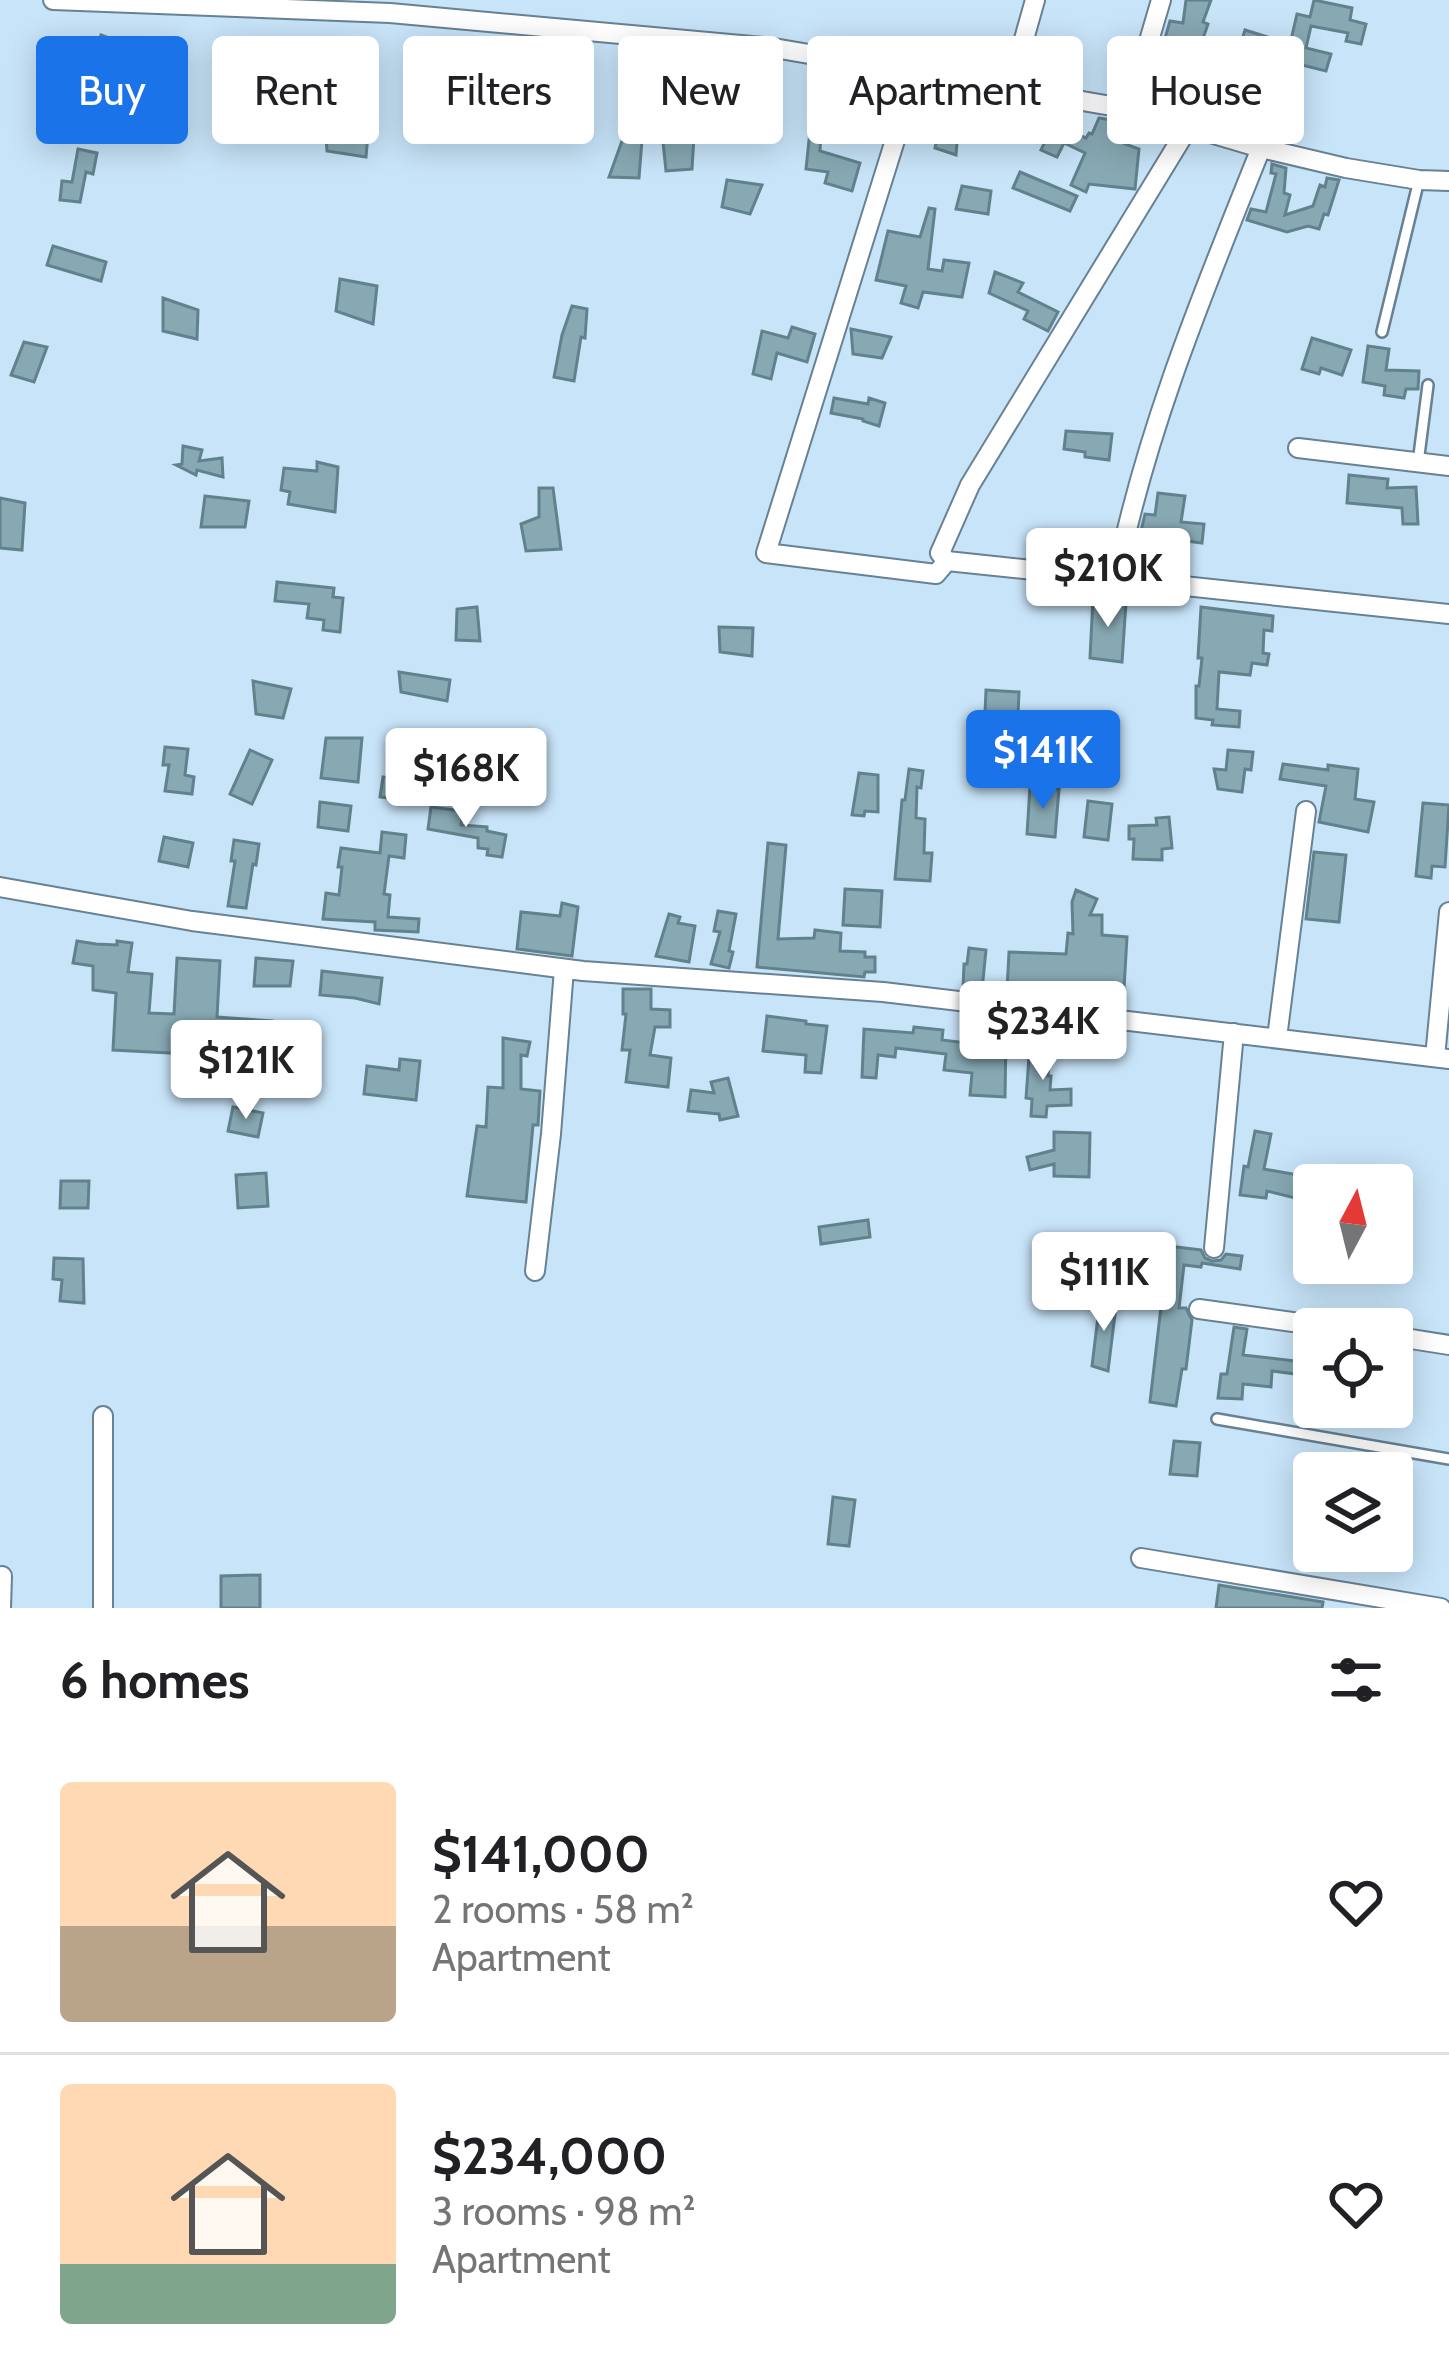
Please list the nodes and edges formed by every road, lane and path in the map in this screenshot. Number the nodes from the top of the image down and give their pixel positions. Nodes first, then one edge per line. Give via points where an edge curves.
1 (53, 0) edge
2 (1035, 0) edge
3 (1161, 0) edge
4 (1025, 36) edge
5 (1150, 36) edge
6 (807, 54) edge
7 (894, 144) edge
8 (1178, 144) edge
9 (1248, 144) edge
10 (1261, 148) junction
11 (1418, 180) junction
12 (1449, 181) edge
13 (1382, 332) dead end
14 (1427, 385) dead end
15 (1298, 448) dead end
16 (1418, 463) junction
17 (1449, 466) edge
18 (947, 562) junction
19 (1116, 580) junction
20 (1449, 614) edge
21 (1306, 811) dead end
22 (0, 887) edge
23 (1449, 912) edge
24 (564, 969) junction
25 (1234, 1034) junction
26 (1276, 1038) junction
27 (1442, 1058) edge
28 (1214, 1248) dead end
29 (535, 1270) dead end
30 (1199, 1309) dead end
31 (1293, 1322) edge
32 (1413, 1339) edge
33 (1449, 1345) edge
34 (103, 1415) dead end
35 (1217, 1419) dead end
36 (1449, 1459) edge
37 (1141, 1558) dead end
38 (2, 1576) edge
39 (1, 1608) edge
40 (103, 1608) edge
41 (1441, 1608) edge

1 - 6 street via 390,13
2 - 4 street
3 - 5 street
7 - 18 street via 766,553 936,574
8 - 18 street via 970,484 940,553
9 - 10 street
10 - 11 street
10 - 19 street via 1155,431
11 - 12 street
11 - 13 lane
14 - 16 lane
15 - 16 street
16 - 17 street
18 - 19 street
19 - 20 street
21 - 26 street
22 - 24 street via 192,922
23 - 27 street
24 - 25 street via 884,992
24 - 29 street
25 - 26 street
25 - 28 street
26 - 27 street
30 - 31 street
32 - 33 street
34 - 40 street
35 - 36 lane
37 - 41 street
38 - 39 street

